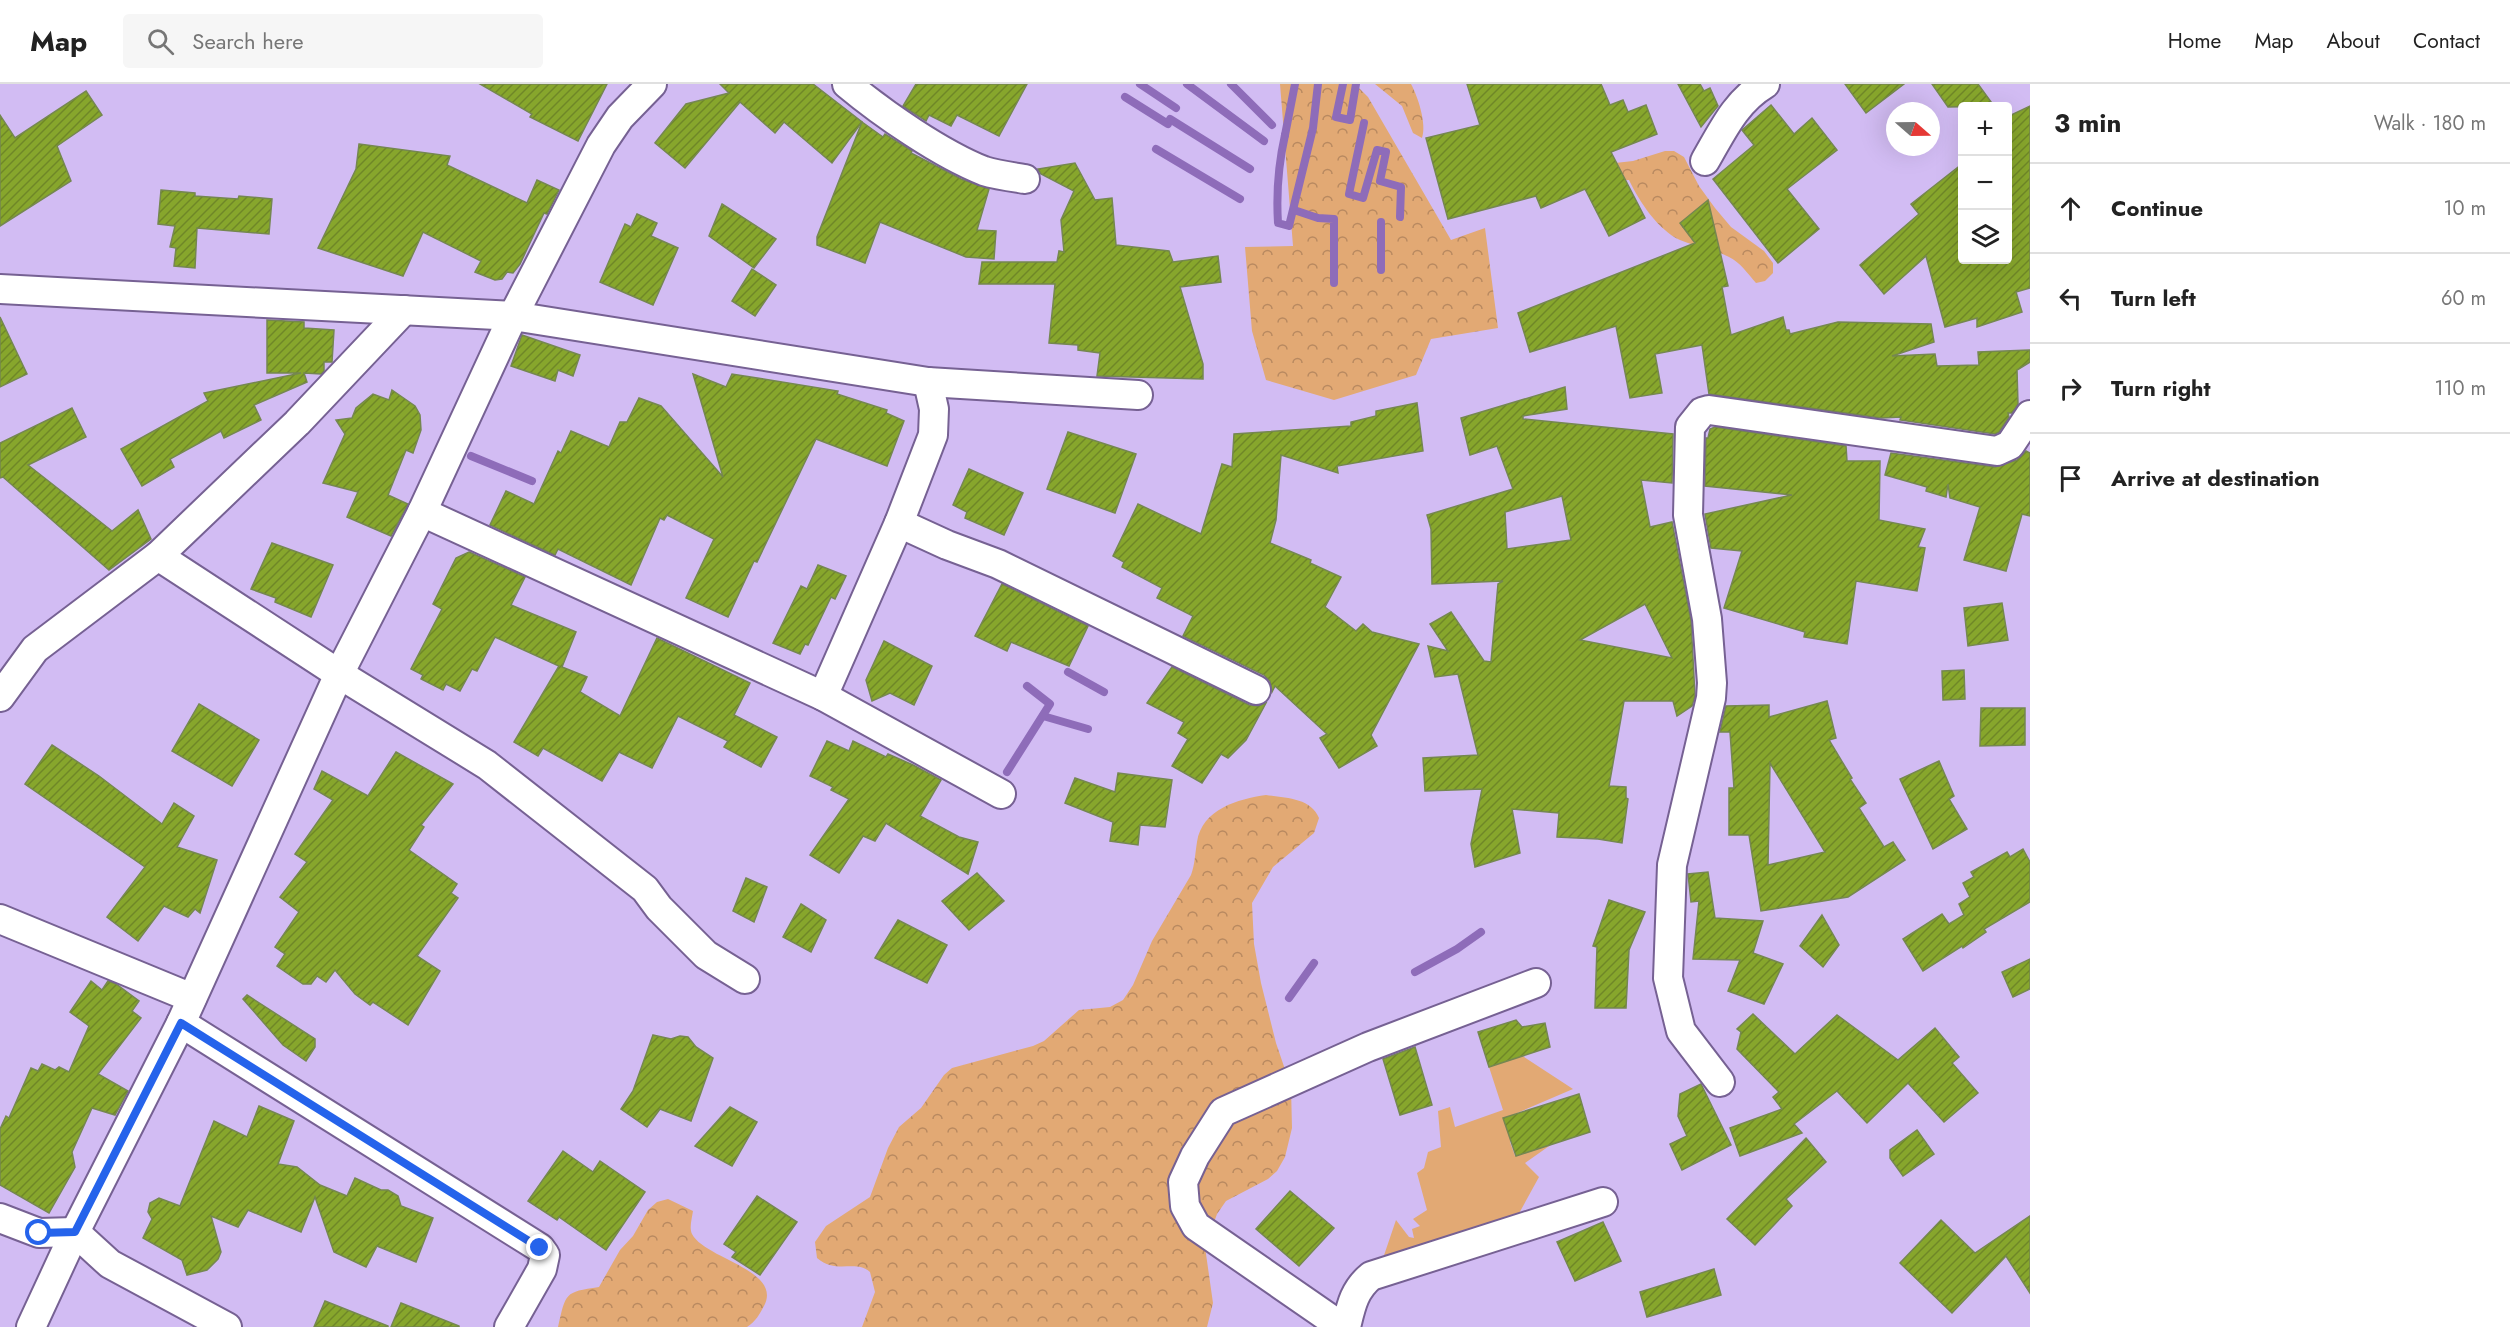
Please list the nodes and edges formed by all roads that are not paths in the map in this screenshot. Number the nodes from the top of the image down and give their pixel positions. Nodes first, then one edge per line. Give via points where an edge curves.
1 (652, 84) edge
2 (847, 84) edge
3 (1765, 84) edge
4 (1705, 161) dead end
5 (1025, 179) dead end
6 (0, 289) edge
7 (404, 310) junction
8 (513, 316) junction
9 (928, 382) junction
10 (1138, 395) dead end
11 (2030, 415) edge
12 (422, 512) junction
13 (899, 523) junction
14 (158, 556) junction
15 (339, 674) junction
16 (1256, 690) dead end
17 (823, 696) junction
18 (0, 697) edge
19 (1001, 794) dead end
20 (0, 919) edge
21 (745, 979) dead end
22 (1536, 983) dead end
23 (187, 1010) junction
24 (1720, 1082) dead end
25 (1603, 1202) dead end
26 (0, 1218) edge
27 (75, 1232) junction
28 (31, 1327) edge
29 (227, 1327) edge
30 (509, 1327) edge
31 (1344, 1327) edge

1 - 8 street via 620,117 601,145
2 - 5 street via 962,161 987,172
3 - 4 street via 1737,106
6 - 7 street
7 - 8 street
7 - 14 street via 297,423
8 - 9 street
8 - 12 street
9 - 10 street
9 - 13 street via 934,409 933,435
11 - 24 street via 2010,445 1997,451 1709,410 1702,412 1690,427 1688,515 1707,619 1712,683 1672,864 1668,978 1681,1031
12 - 15 street
12 - 17 street
13 - 16 street via 998,564
13 - 17 street
14 - 15 street
14 - 18 street via 35,649
15 - 21 street via 487,765 645,889 706,955
15 - 23 street
17 - 19 street
20 - 23 street
22 - 31 street via 1368,1047 1223,1112 1195,1156 1183,1182 1185,1206 1196,1226
23 - 27 street
23 - 30 street via 540,1248 544,1255 542,1269
25 - 31 street via 1371,1276 1353,1296
26 - 27 street via 39,1233
27 - 28 street
27 - 29 street via 110,1264

